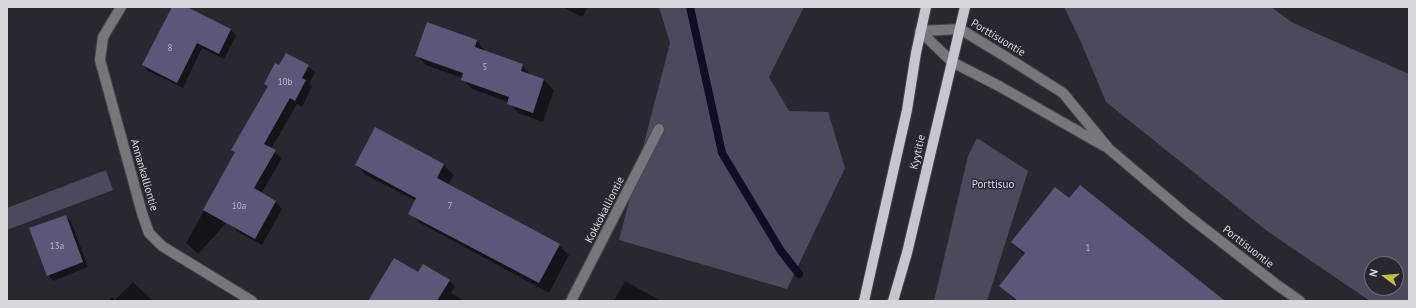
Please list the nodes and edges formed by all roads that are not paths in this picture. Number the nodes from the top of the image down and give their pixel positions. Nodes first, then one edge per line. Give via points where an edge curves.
1 (121, 7) edge
2 (926, 7) edge
3 (965, 7) edge
4 (960, 29) junction
5 (920, 31) junction
6 (952, 62) junction
7 (659, 128) dead end
8 (1109, 149) junction
9 (252, 301) edge
10 (571, 301) edge
11 (864, 301) edge
12 (893, 301) edge
13 (1300, 301) edge

1 - 9 street, Annankalliontie via 103,37 100,60 149,233 162,246
2 - 5 main road, Kyytitie
3 - 4 main road, Kyytitie
4 - 5 street, Porttisuontie
4 - 6 main road, Kyytitie
4 - 8 street, Porttisuontie via 1063,93
5 - 6 street, Porttisuontie
5 - 11 main road, Kyytitie via 907,110
6 - 8 street, Porttisuontie
6 - 12 main road, Kyytitie via 907,253
7 - 10 street, Kokkokalliontie
8 - 13 street, Porttisuontie via 1187,215

